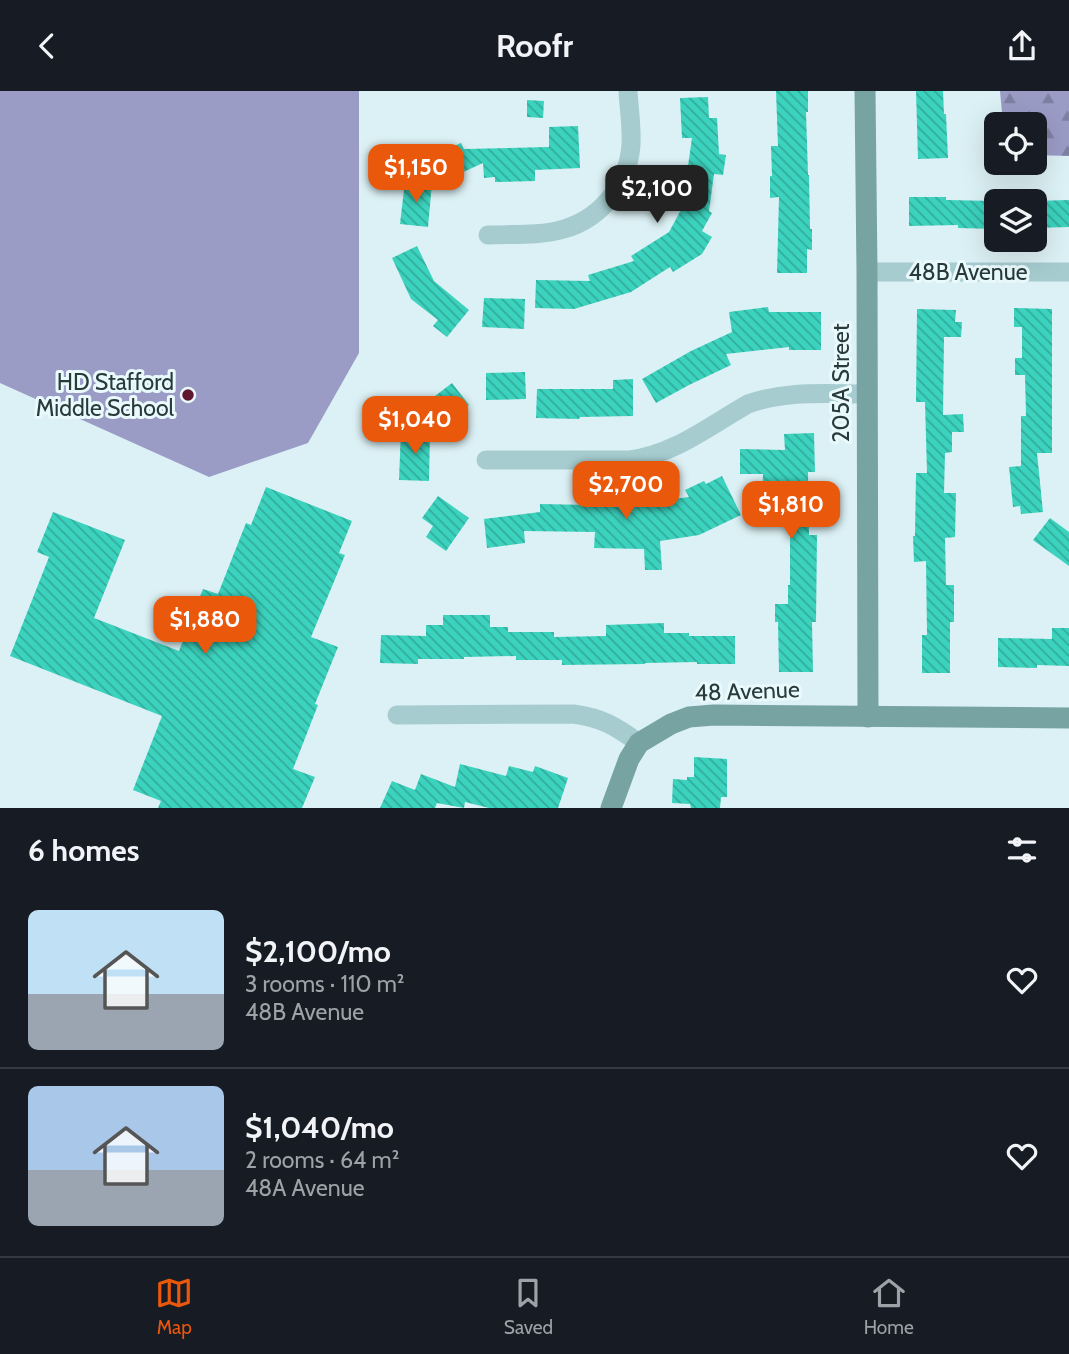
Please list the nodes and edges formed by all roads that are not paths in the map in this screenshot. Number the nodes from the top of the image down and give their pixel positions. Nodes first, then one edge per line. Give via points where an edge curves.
1 (628, 91) edge
2 (865, 91) edge
3 (488, 235) dead end
4 (867, 272) junction
5 (1069, 272) edge
6 (867, 394) junction
7 (486, 460) dead end
8 (397, 715) dead end
9 (868, 716) junction
10 (1069, 718) edge
11 (639, 743) junction
12 (611, 808) edge

1 - 3 street via 631,144 624,177 599,211 566,229
2 - 4 street, 205A Street
4 - 5 street, 48B Avenue
4 - 6 street, 205A Street
6 - 7 street via 787,394 760,400 647,458
6 - 9 street, 205A Street
8 - 11 street via 573,714 614,725
9 - 10 street, 48 Avenue
9 - 11 street, 48 Avenue via 689,717
11 - 12 street

